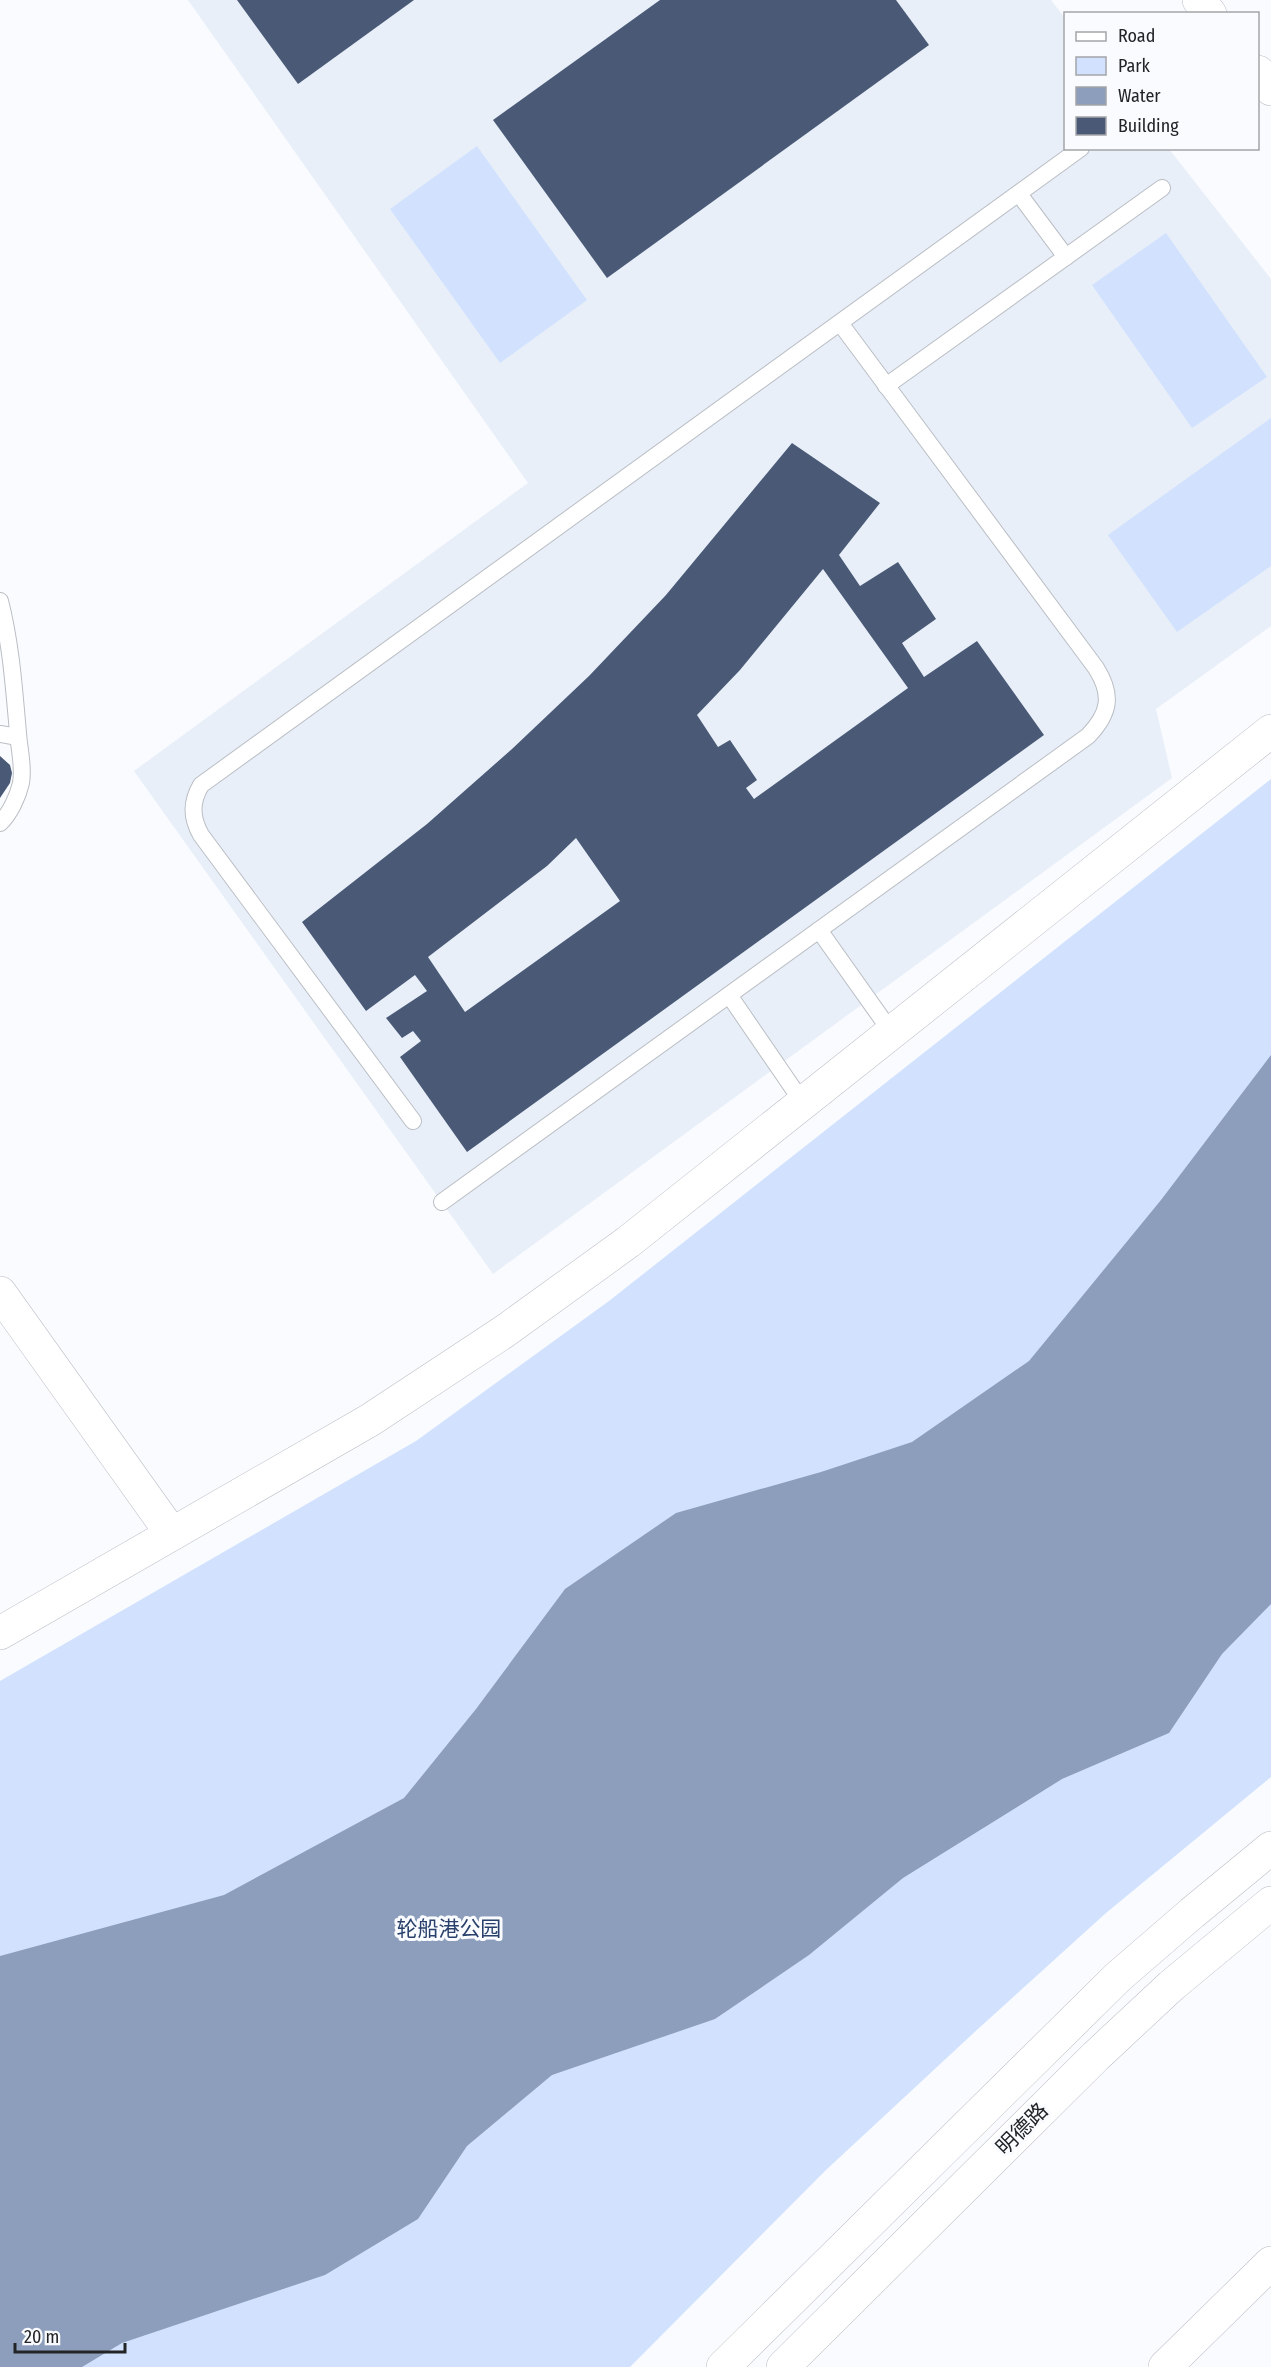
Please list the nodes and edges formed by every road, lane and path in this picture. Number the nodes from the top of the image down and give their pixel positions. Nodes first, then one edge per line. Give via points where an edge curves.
1 (1199, 0) edge
2 (1208, 12) edge
3 (1259, 74) edge
4 (1271, 89) edge
5 (1079, 150) edge
6 (1162, 188) dead end
7 (1019, 194) junction
8 (1066, 257) junction
9 (840, 323) junction
10 (886, 386) junction
11 (0, 601) edge
12 (1271, 731) edge
13 (0, 734) edge
14 (18, 737) junction
15 (0, 823) edge
16 (819, 930) junction
17 (729, 995) junction
18 (892, 1033) junction
19 (803, 1103) junction
20 (413, 1121) dead end
21 (442, 1202) dead end
22 (0, 1293) edge
23 (172, 1534) junction
24 (0, 1633) edge
25 (1271, 1848) edge
26 (1271, 1903) edge
27 (1271, 2263) edge
28 (723, 2367) edge
29 (783, 2367) edge
30 (1165, 2367) edge

1 - 2 street
3 - 4 street
5 - 7 lane
6 - 8 lane
7 - 8 lane
7 - 9 lane
8 - 10 lane
9 - 10 lane
9 - 20 lane via 214,774 194,796 194,822 201,835
10 - 16 lane via 1096,668 1107,696 1105,714 1088,736
11 - 14 lane
12 - 18 street
13 - 14 lane
14 - 15 lane via 21,782
16 - 17 lane
16 - 18 lane
17 - 19 lane
17 - 21 lane
18 - 19 street
19 - 23 street via 628,1242 505,1331 361,1425
22 - 23 street
23 - 24 street
25 - 28 street via 1118,1977
26 - 29 street, 明德路 via 1096,2055
27 - 30 street

